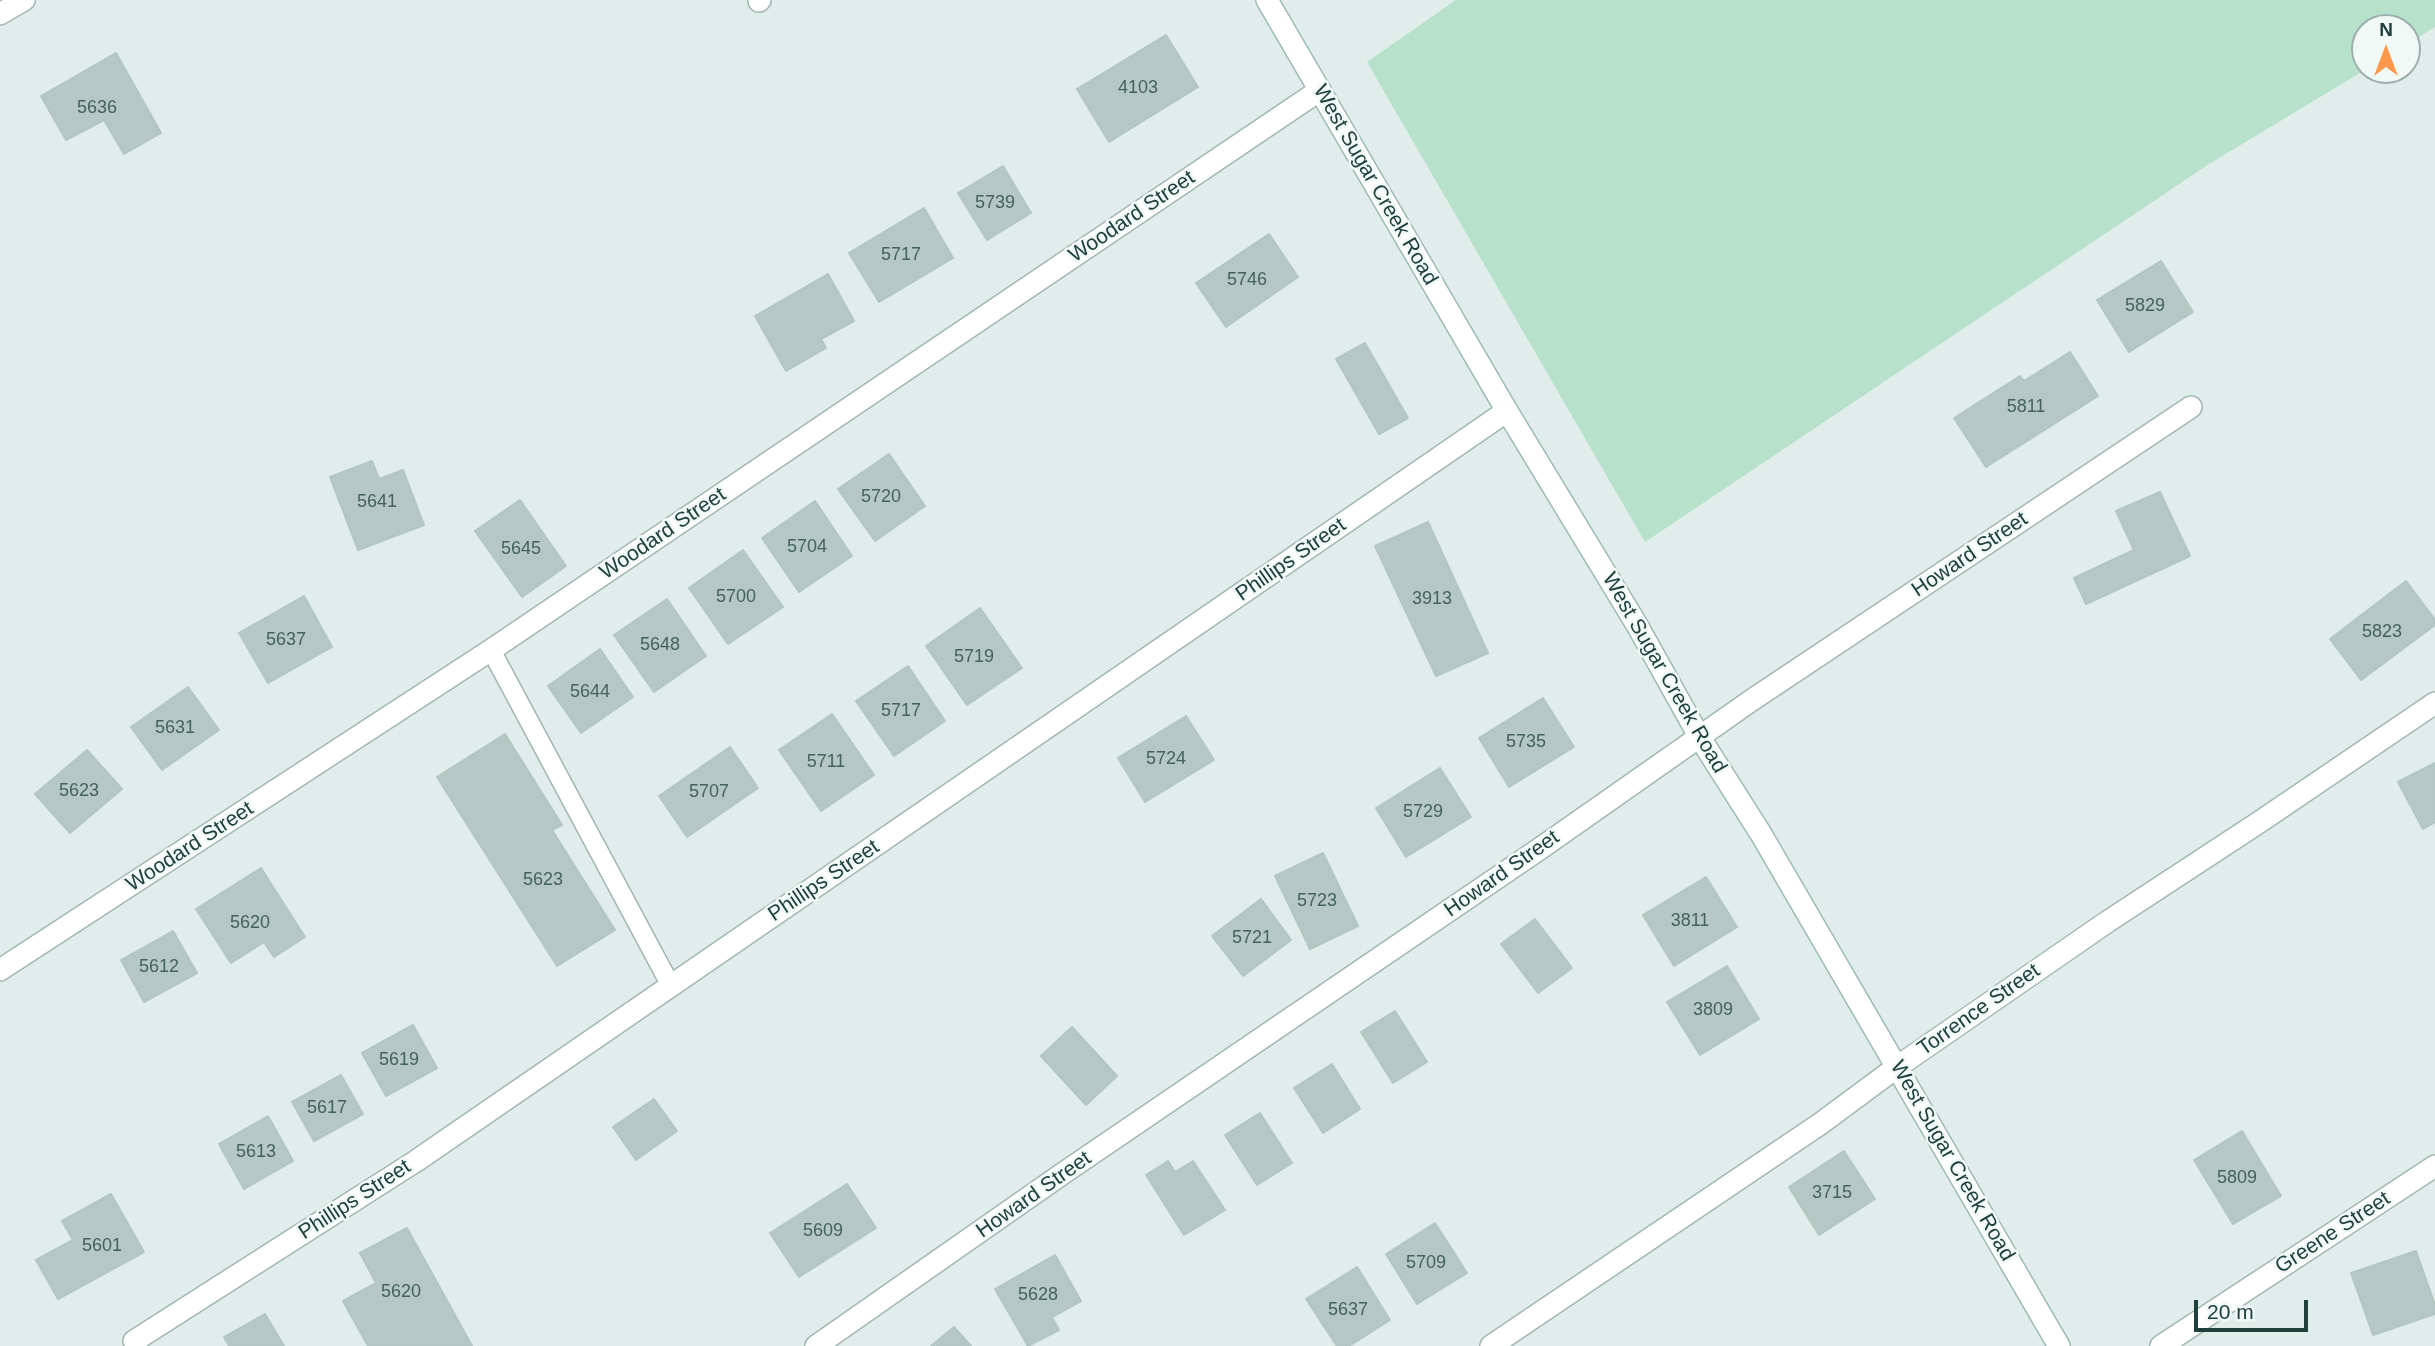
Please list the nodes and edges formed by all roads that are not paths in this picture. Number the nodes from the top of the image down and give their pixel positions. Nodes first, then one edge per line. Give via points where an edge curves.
1 (24, 0) edge
2 (1267, 0) edge
3 (0, 14) edge
4 (1320, 90) junction
5 (2191, 407) dead end
6 (1507, 411) junction
7 (491, 650) junction
8 (2435, 703) edge
9 (1700, 738) junction
10 (0, 970) edge
11 (671, 986) junction
12 (1898, 1067) junction
13 (2435, 1166) edge
14 (134, 1341) dead end
15 (816, 1346) edge
16 (1491, 1346) edge
17 (2059, 1346) edge
18 (2161, 1346) edge

1 - 3 street
2 - 4 street, West Sugar Creek Road
4 - 6 street, West Sugar Creek Road
4 - 7 street, Woodard Street
5 - 9 street, Howard Street
6 - 9 street, West Sugar Creek Road
6 - 11 street, Phillips Street
7 - 10 street, Woodard Street
7 - 11 lane
8 - 12 street, Torrence Street
9 - 12 street, West Sugar Creek Road
9 - 15 street, Howard Street
11 - 14 street, Phillips Street via 416,1161
12 - 16 street, Torrence Street
12 - 17 street, West Sugar Creek Road
13 - 18 street, Greene Street

